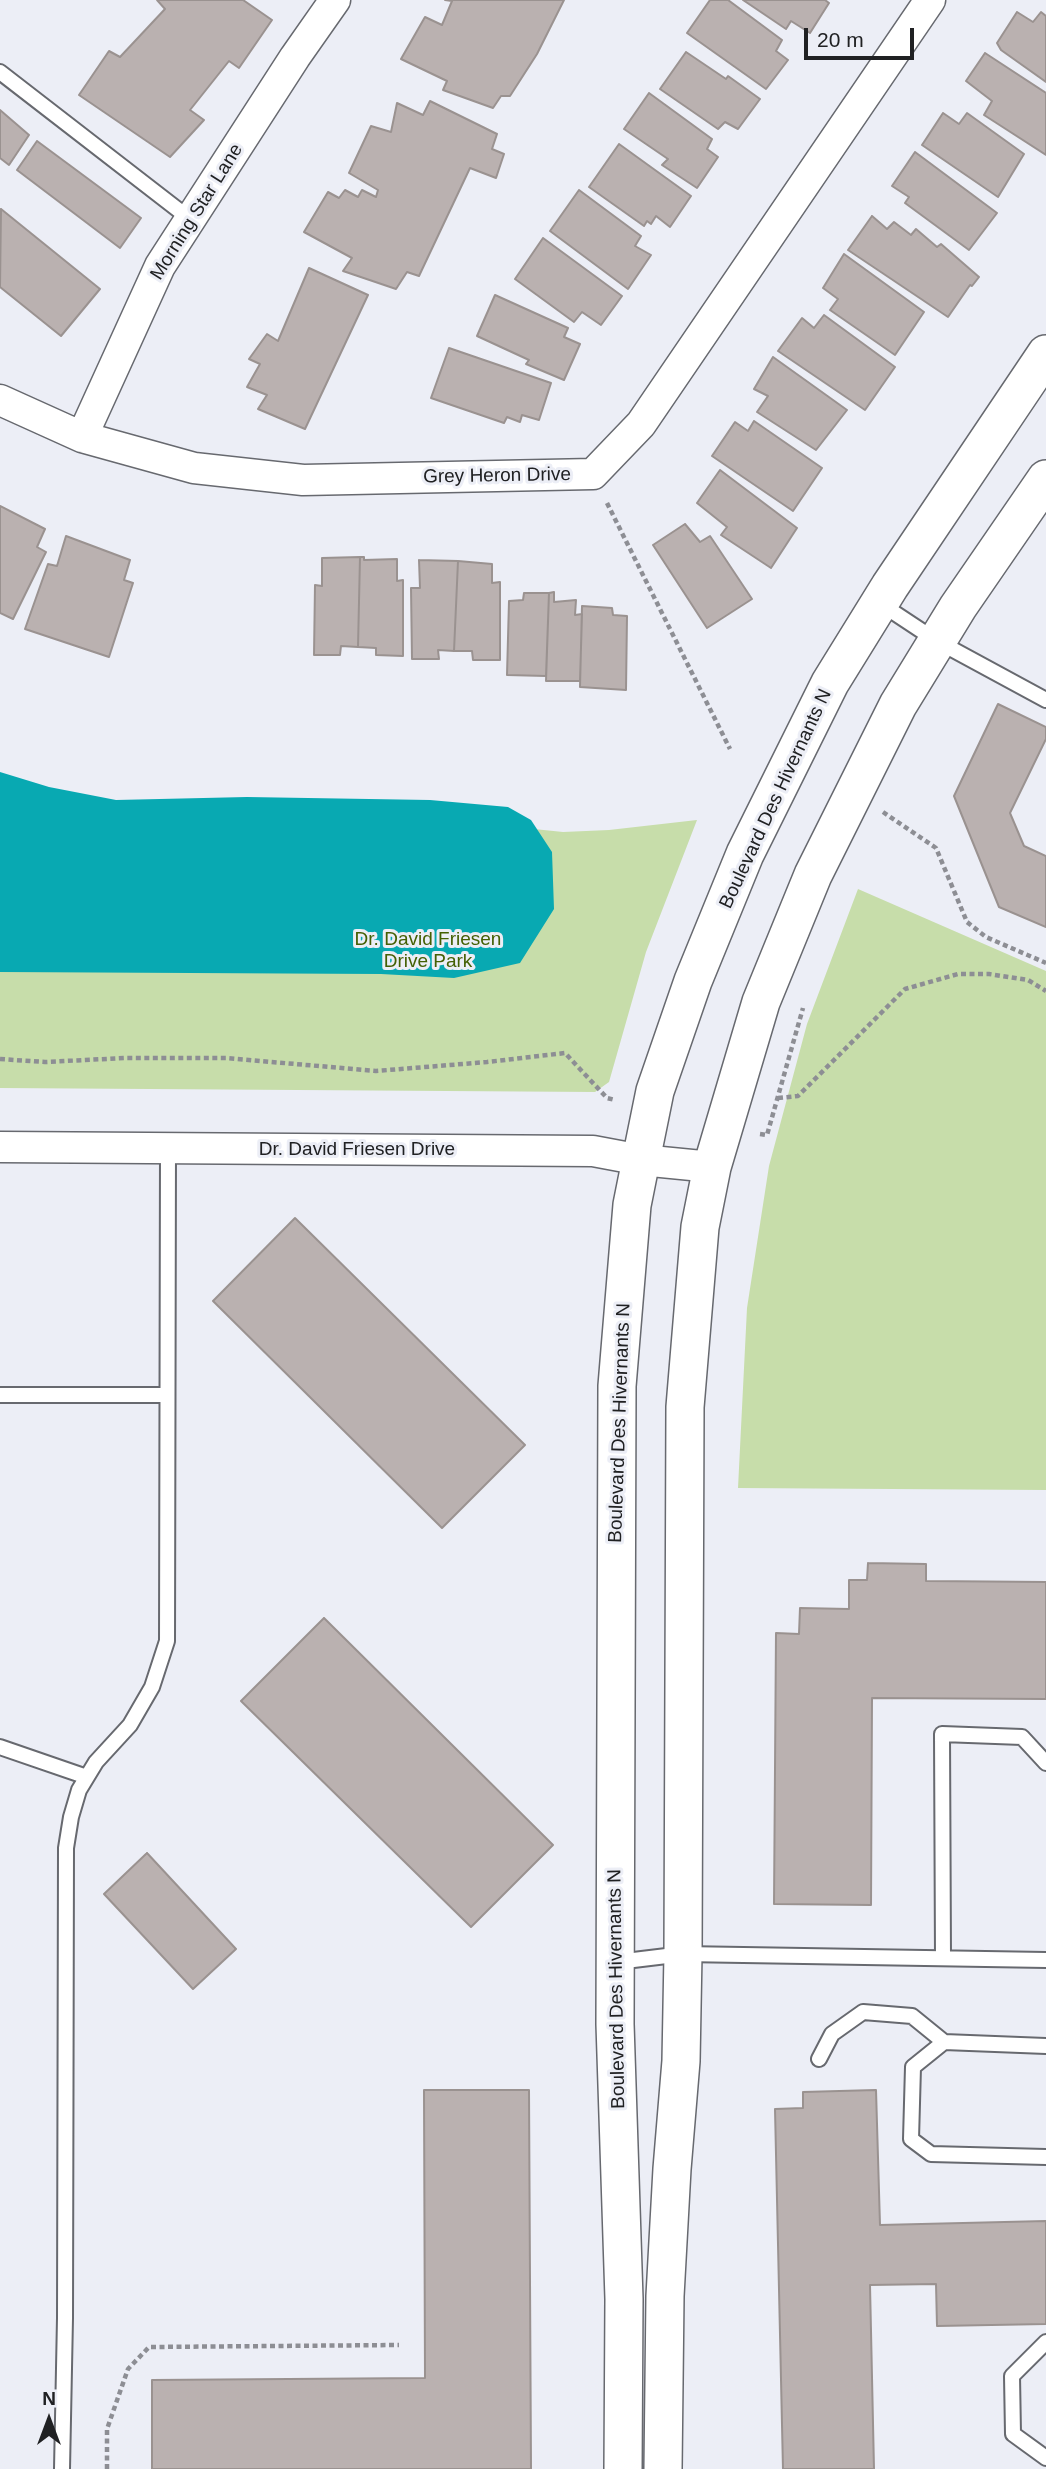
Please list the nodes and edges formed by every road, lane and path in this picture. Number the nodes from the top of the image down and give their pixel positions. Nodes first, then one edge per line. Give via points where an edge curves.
1 (335, 0) edge
2 (930, 0) edge
3 (0, 72) edge
4 (190, 219) junction
5 (1046, 354) edge
6 (0, 400) edge
7 (82, 437) junction
8 (593, 474) junction
9 (1046, 479) edge
10 (880, 603) junction
11 (937, 640) junction
12 (1046, 700) edge
13 (730, 749) dead end
14 (879, 810) dead end
15 (1046, 963) edge
16 (1046, 991) edge
17 (803, 1008) dead end
18 (0, 1059) edge
19 (778, 1098) junction
20 (651, 1109) junction
21 (724, 1126) junction
22 (0, 1147) edge
23 (168, 1148) junction
24 (641, 1160) junction
25 (712, 1167) junction
26 (0, 1395) edge
27 (167, 1395) junction
28 (0, 1748) edge
29 (1046, 1763) edge
30 (87, 1777) junction
31 (683, 1954) junction
32 (943, 1958) junction
33 (1046, 1960) edge
34 (615, 1963) junction
35 (944, 2042) junction
36 (1046, 2046) edge
37 (819, 2059) dead end
38 (1046, 2157) edge
39 (1046, 2342) edge
40 (399, 2345) dead end
41 (1046, 2458) edge
42 (62, 2469) edge
43 (107, 2469) edge
44 (623, 2469) edge
45 (663, 2469) edge

1 - 4 street, Morning Star Lane
2 - 8 street, Grey Heron Drive via 641,424
3 - 4 lane
4 - 7 street, Morning Star Lane via 160,266
5 - 10 street, Boulevard Des Hivernants N
6 - 7 street, Grey Heron Drive
7 - 8 street, Grey Heron Drive via 194,468 303,481
8 - 13 path
9 - 11 street
10 - 11 lane
10 - 20 street, Boulevard Des Hivernants N via 830,683 745,854 693,981
11 - 12 lane
11 - 21 street via 898,705 813,875 761,1002
14 - 15 path via 936,848 967,922 986,937
16 - 19 path via 1028,980 989,974 958,974 905,989 798,1096
17 - 19 path
18 - 20 path via 226,1058 376,1071 565,1053 607,1098
19 - 21 path via 767,1135
20 - 24 street, Boulevard Des Hivernants N
21 - 25 street
22 - 23 street, Dr. David Friesen Drive
23 - 24 street, Dr. David Friesen Drive via 593,1151
23 - 27 lane
24 - 25 street, Dr. David Friesen Drive
24 - 34 street, Boulevard Des Hivernants N via 632,1205 617,1386
25 - 31 street via 700,1227 685,1407
26 - 27 lane
27 - 30 lane via 167,1641 152,1687 130,1725
28 - 30 lane
29 - 32 lane via 1023,1737 942,1734
30 - 42 lane via 71,1817 66,1848
31 - 32 lane
31 - 34 lane
31 - 45 street via 681,2061 665,2295
32 - 33 lane
34 - 44 street, Boulevard Des Hivernants N via 624,2299
35 - 36 lane
35 - 37 lane via 912,2015 863,2012 832,2034
35 - 38 lane via 913,2067 911,2139 931,2154
39 - 41 lane via 1012,2376 1013,2434
40 - 43 path via 149,2347 128,2369 107,2429

